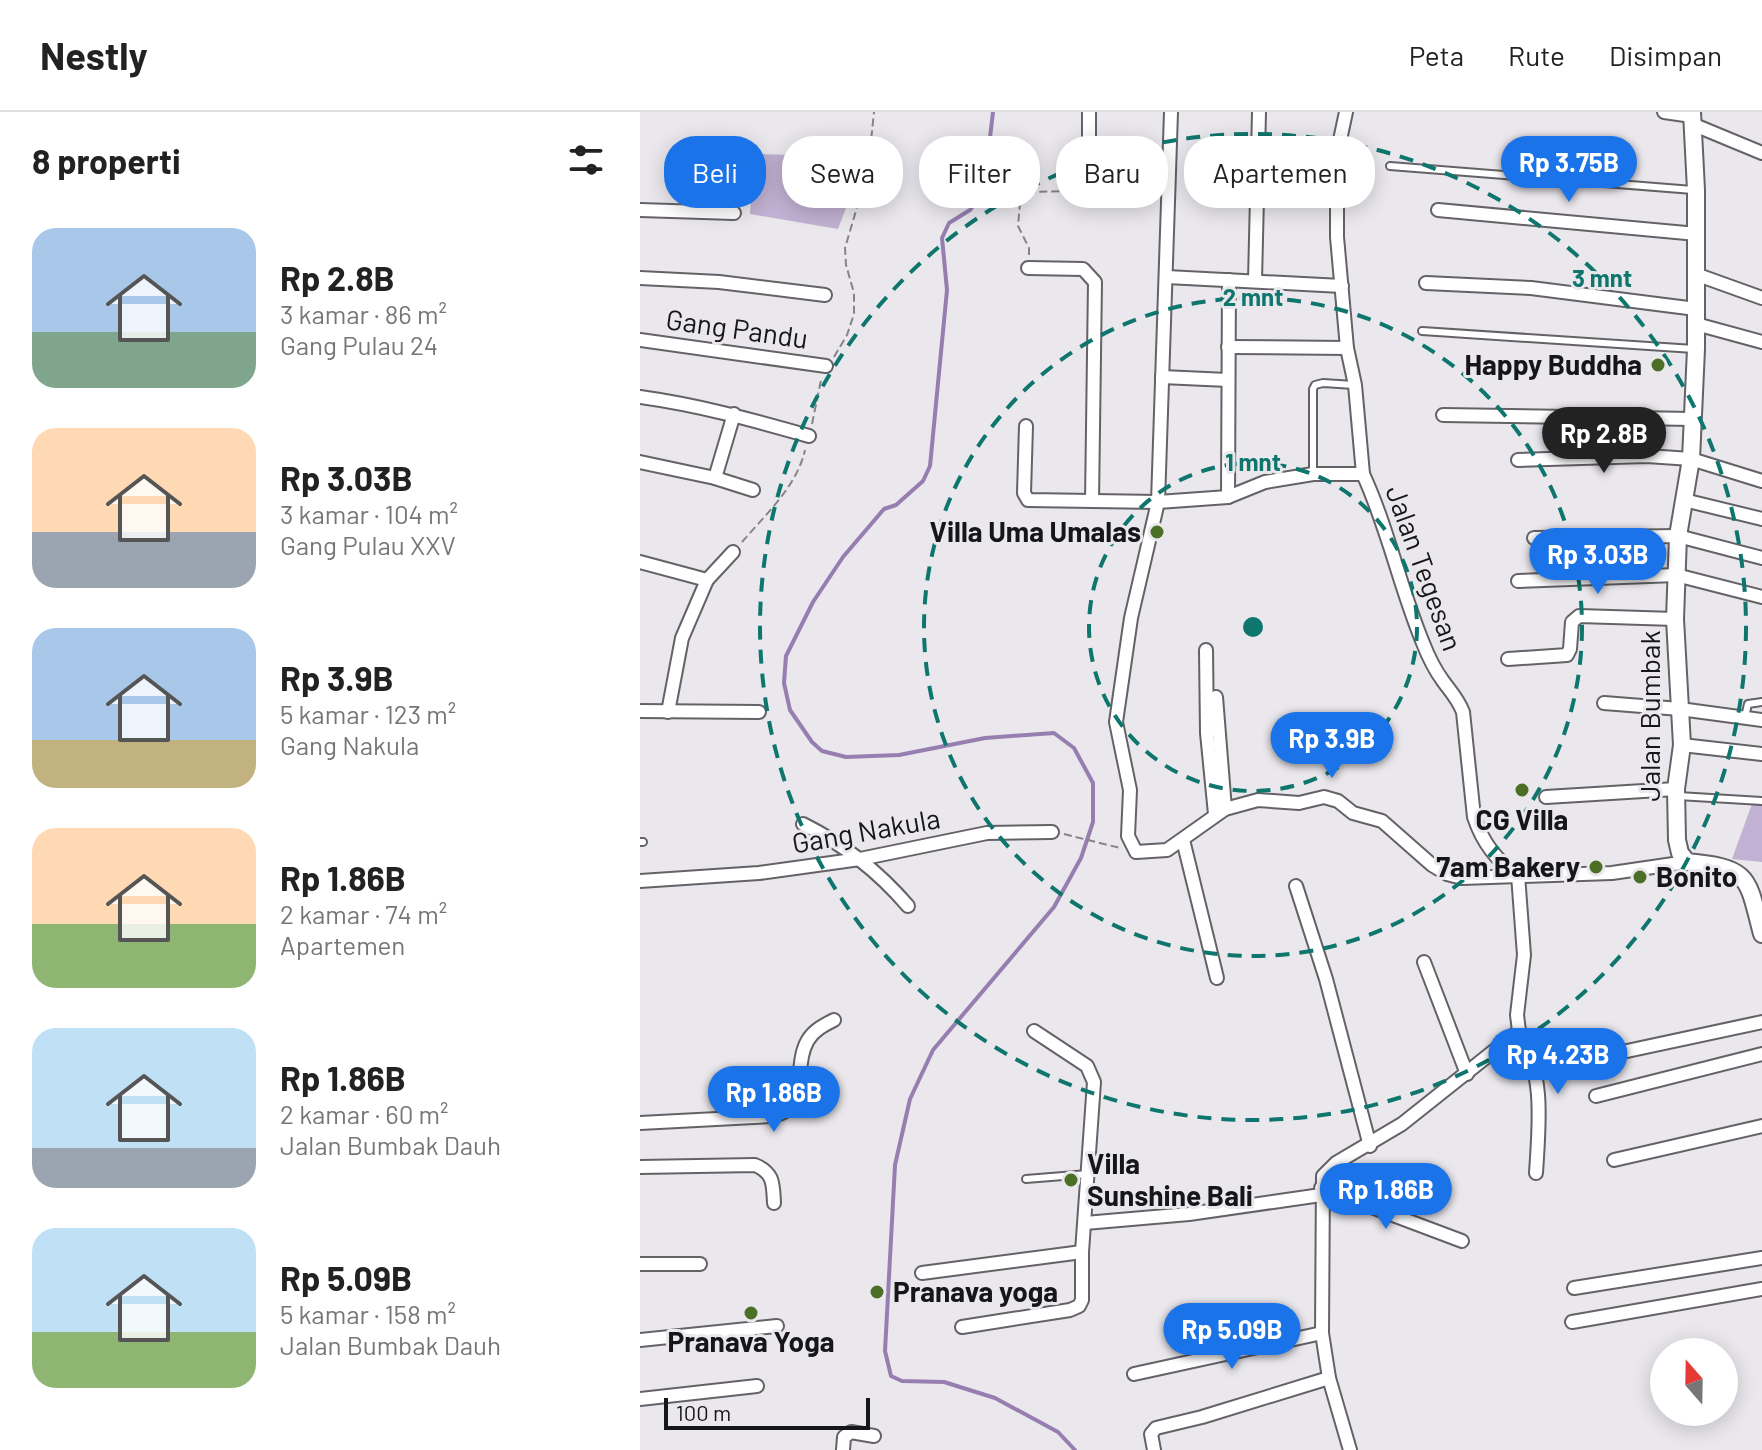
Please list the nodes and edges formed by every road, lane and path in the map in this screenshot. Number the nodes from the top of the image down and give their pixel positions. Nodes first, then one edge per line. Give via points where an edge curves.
1 (874, 112) edge
2 (1089, 112) edge
3 (1171, 112) edge
4 (1259, 112) edge
5 (1346, 112) edge
6 (1664, 112) edge
7 (1692, 117) edge
8 (1089, 136) edge
9 (1762, 153) edge
10 (1390, 166) dead end
11 (1696, 190) junction
12 (1056, 193) edge
13 (1169, 195) joint
14 (640, 210) edge
15 (1438, 210) dead end
16 (734, 213) dead end
17 (1697, 234) junction
18 (1028, 268) joint
19 (1698, 275) junction
20 (1167, 277) junction
21 (640, 278) edge
22 (1229, 280) junction
23 (1255, 281) junction
24 (1426, 283) dead end
25 (1342, 286) junction
26 (825, 295) dead end
27 (1762, 298) edge
28 (1696, 316) junction
29 (1422, 331) dead end
30 (640, 340) edge
31 (1762, 342) edge
32 (1228, 347) junction
33 (1347, 348) junction
34 (1696, 349) junction
35 (826, 366) junction
36 (1162, 377) junction
37 (1228, 380) junction
38 (1355, 385) junction
39 (640, 397) edge
40 (734, 414) junction
41 (1443, 415) dead end
42 (1693, 419) junction
43 (1026, 426) dead end
44 (809, 436) junction
45 (1691, 459) junction
46 (1518, 460) dead end
47 (640, 462) edge
48 (1313, 474) junction
49 (1363, 474) junction
50 (715, 478) junction
51 (1762, 481) edge
52 (753, 490) dead end
53 (1228, 497) junction
54 (1684, 500) junction
55 (1092, 501) junction
56 (1158, 502) junction
57 (1762, 519) edge
58 (1678, 536) junction
59 (1534, 538) dead end
60 (733, 552) joint
61 (1762, 558) edge
62 (640, 562) edge
63 (1676, 575) junction
64 (707, 580) junction
65 (1518, 581) dead end
66 (1762, 597) edge
67 (1675, 619) junction
68 (1206, 650) dead end
69 (1508, 659) dead end
70 (1216, 697) dead end
71 (1762, 702) edge
72 (1604, 703) dead end
73 (1680, 709) junction
74 (640, 711) edge
75 (668, 712) junction
76 (759, 712) dead end
77 (1745, 717) junction
78 (1762, 720) edge
79 (1682, 745) junction
80 (1762, 754) edge
81 (1676, 792) junction
82 (1546, 797) dead end
83 (1762, 801) edge
84 (1220, 812) junction
85 (803, 824) dead end
86 (1052, 832) joint
87 (1183, 840) junction
88 (1100, 843) dead end
89 (860, 859) junction
90 (1687, 862) junction
91 (1518, 875) junction
92 (640, 881) edge
93 (1296, 886) dead end
94 (908, 906) dead end
95 (1762, 934) edge
96 (1424, 962) dead end
97 (1217, 978) dead end
98 (834, 1020) dead end
99 (1762, 1022) edge
100 (1034, 1031) dead end
101 (1519, 1031) junction
102 (1762, 1054) edge
103 (1571, 1063) dead end
104 (1467, 1074) junction
105 (1596, 1096) dead end
106 (640, 1123) edge
107 (1762, 1126) edge
108 (1370, 1146) junction
109 (1614, 1160) dead end
110 (640, 1167) edge
111 (1536, 1173) dead end
112 (1088, 1174) junction
113 (1026, 1179) dead end
114 (1321, 1191) junction
115 (774, 1203) dead end
116 (1085, 1223) junction
117 (1462, 1241) dead end
118 (1082, 1252) junction
119 (1762, 1258) edge
120 (640, 1264) edge
121 (700, 1264) dead end
122 (922, 1273) dead end
123 (1574, 1288) dead end
124 (1762, 1289) edge
125 (1572, 1322) dead end
126 (777, 1326) dead end
127 (962, 1327) dead end
128 (1322, 1333) junction
129 (640, 1340) edge
130 (1134, 1374) dead end
131 (1329, 1378) junction
132 (757, 1386) dead end
133 (640, 1399) edge
134 (874, 1436) dead end
135 (843, 1450) edge
136 (1154, 1450) edge
137 (1350, 1450) edge

1 - 35 path via 868,170 845,248 854,314 842,347
2 - 8 street
3 - 13 street
4 - 23 street
5 - 25 street via 1336,195
6 - 7 street
7 - 9 street
7 - 11 street, Jalan Bumbak
10 - 11 lane
11 - 17 street, Jalan Bumbak
12 - 18 path via 1021,192 1018,226 1029,248
13 - 20 street
14 - 16 street
15 - 17 street
17 - 19 street, Jalan Bumbak
18 - 55 street via 1083,269 1095,282
19 - 27 street
19 - 28 street, Jalan Bumbak
20 - 22 street
20 - 36 street
21 - 26 street
22 - 23 street
22 - 32 street
23 - 25 street
24 - 28 street via 1531,288
25 - 33 street
28 - 31 street
28 - 34 street, Jalan Bumbak
29 - 34 lane
30 - 35 street, Gang Pandu
32 - 33 street
32 - 37 street
33 - 38 street
34 - 42 street, Jalan Bumbak
35 - 44 path
36 - 37 street
36 - 56 street
37 - 53 street
38 - 48 lane via 1323,383 1313,389
38 - 49 street
39 - 40 street
40 - 44 street
40 - 50 street
41 - 42 street
42 - 45 street, Jalan Bumbak
43 - 55 street, Jalan Tegesan via 1028,500
44 - 60 path via 801,468
45 - 46 street
45 - 51 street
45 - 54 street, Jalan Bumbak
47 - 50 street
48 - 49 street, Jalan Tegesan
48 - 53 street, Jalan Tegesan via 1265,482
49 - 91 street, Jalan Tegesan via 1422,640 1463,712 1479,833
50 - 52 street
53 - 56 street, Jalan Tegesan
54 - 57 street
54 - 58 street, Jalan Bumbak
55 - 56 street, Jalan Tegesan
56 - 87 street via 1131,618 1116,722 1130,790 1128,836 1136,852 1167,850
58 - 59 street
58 - 61 street
58 - 63 street, Jalan Bumbak
60 - 64 street
62 - 64 street
63 - 65 street
63 - 66 street
63 - 67 street, Jalan Bumbak
64 - 75 street via 682,638
67 - 69 street via 1579,616 1572,622 1567,655
67 - 73 street, Jalan Bumbak
68 - 84 street via 1207,733
70 - 84 street
71 - 77 lane via 1748,704
72 - 73 street
73 - 77 street
73 - 79 street, Jalan Bumbak
74 - 75 street
75 - 76 street
77 - 78 street
79 - 80 street
79 - 81 street, Jalan Bumbak
81 - 82 street
81 - 83 lane
81 - 90 street, Jalan Bumbak via 1678,847
84 - 87 street
84 - 91 street via 1258,800 1299,803 1332,798 1353,813 1382,821 1447,874 1477,879
85 - 89 street
86 - 88 path
86 - 89 street, Gang Nakula via 987,833
87 - 97 street
89 - 92 street, Gang Nakula
89 - 94 street
90 - 91 street via 1612,873
90 - 95 street via 1725,866 1742,876
91 - 101 street via 1524,946
93 - 108 street
96 - 104 street
98 - 106 street via 810,1037 801,1056 797,1100 785,1112
99 - 103 street
100 - 112 street via 1093,1074
101 - 104 street
101 - 111 street via 1539,1093
102 - 105 street
104 - 108 street
107 - 109 street
108 - 114 street via 1328,1169
110 - 115 street via 755,1165 772,1177
112 - 113 lane
112 - 116 street
114 - 116 street via 1176,1215
114 - 117 street
114 - 128 street
116 - 118 street
118 - 122 street
118 - 127 street via 1079,1306
119 - 123 street
120 - 121 street
124 - 125 street
126 - 129 street
128 - 130 street
128 - 131 street
131 - 136 street via 1156,1428 1151,1434
131 - 137 street
132 - 133 street
134 - 135 street via 851,1432 844,1437

